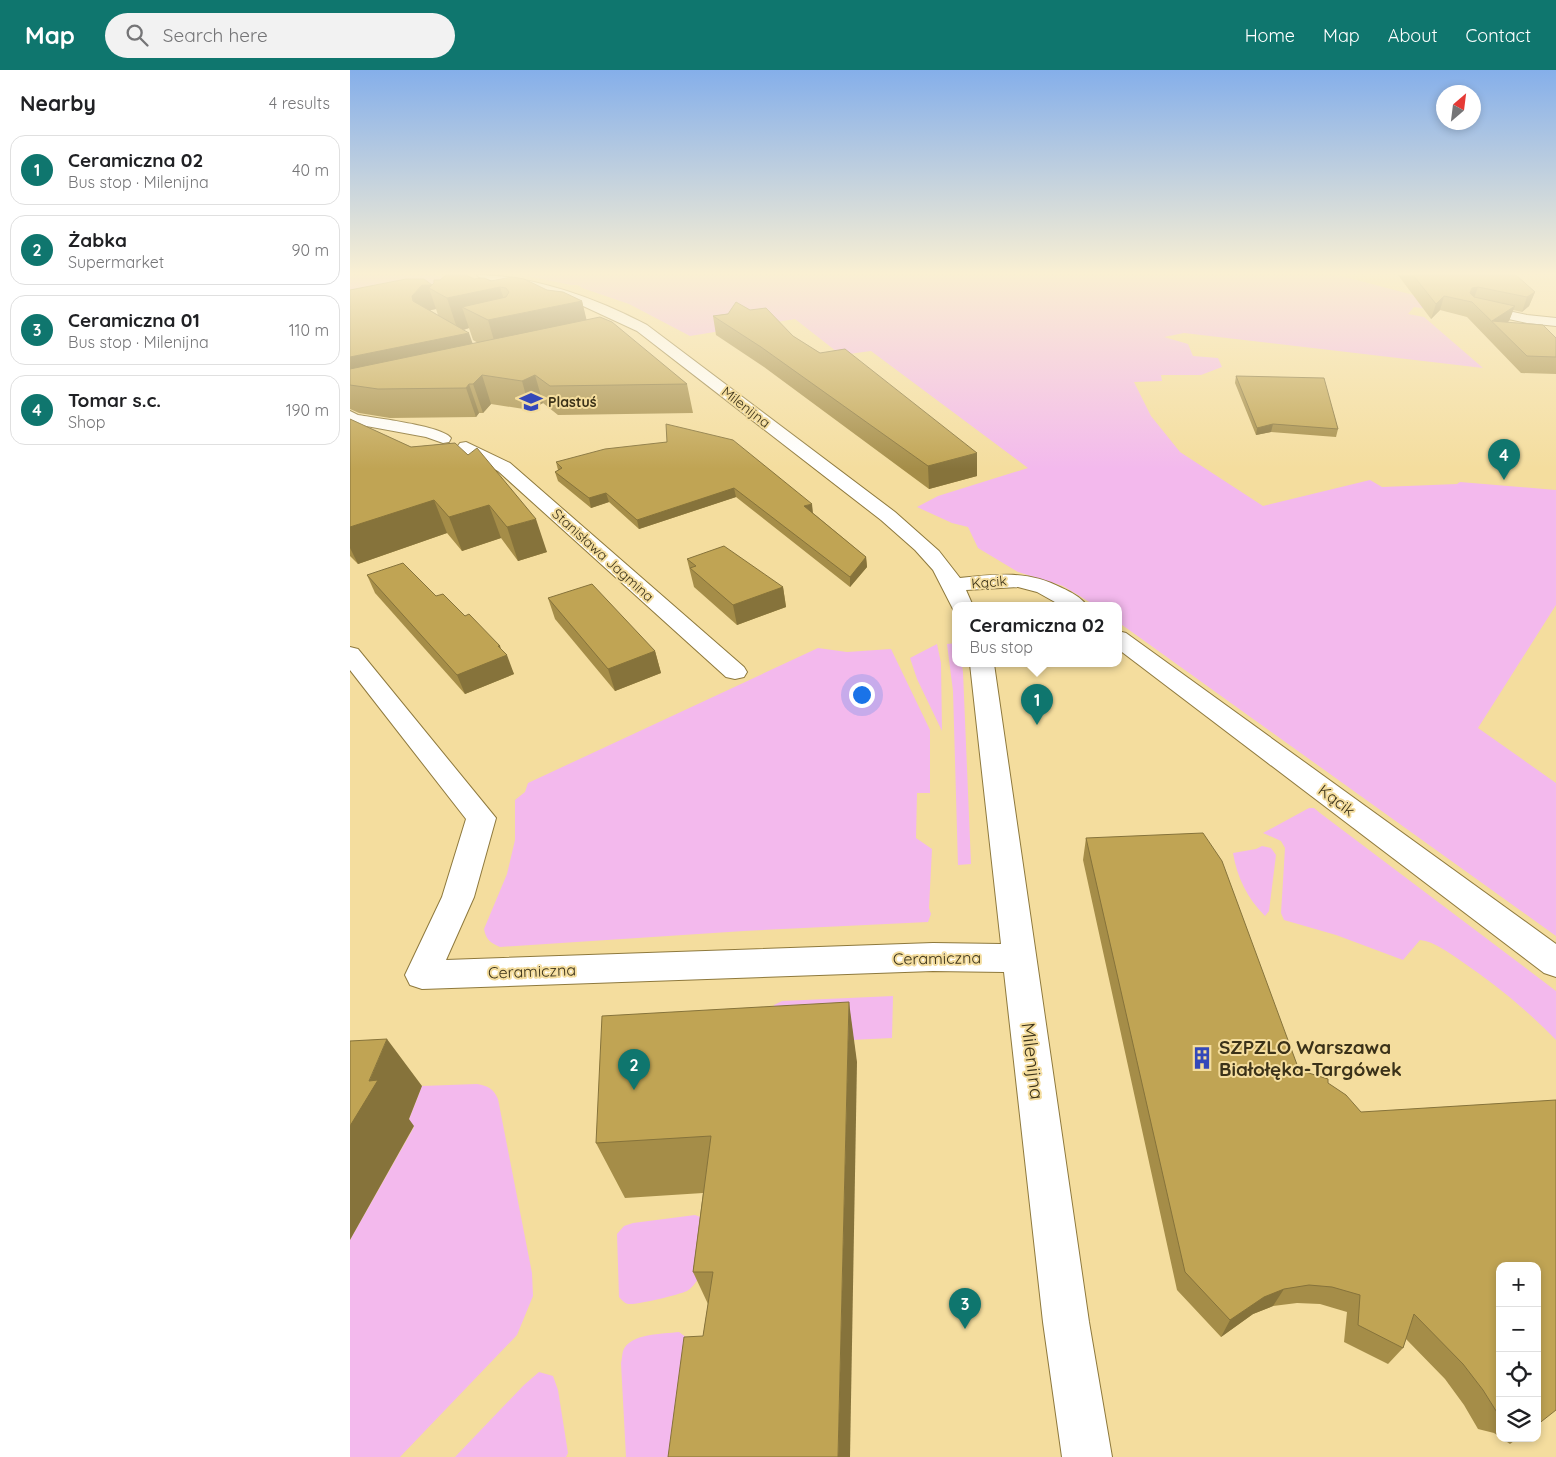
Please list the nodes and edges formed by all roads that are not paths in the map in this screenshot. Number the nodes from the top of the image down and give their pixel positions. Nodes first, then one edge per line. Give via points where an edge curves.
1 (657, 340) edge
2 (350, 416) edge
3 (955, 585) junction
4 (961, 602) edge
5 (1070, 602) edge
6 (1122, 641) edge
7 (350, 654) edge
8 (983, 667) edge
9 (735, 672) dead end
10 (1020, 958) junction
11 (1556, 963) edge
12 (1087, 1457) edge

1 - 3 street, Milenijna via 888,516 938,561
2 - 9 street, Stanisława Jagmina via 430,433 443,438 433,444 433,449 444,451 466,447 504,467
3 - 4 street, Milenijna
3 - 5 street, Kącik via 1029,581
6 - 11 street, Kącik
7 - 10 street, Ceramiczna via 482,818 458,897 422,975 898,958
8 - 10 street, Milenijna
10 - 12 street, Milenijna via 1066,1322

